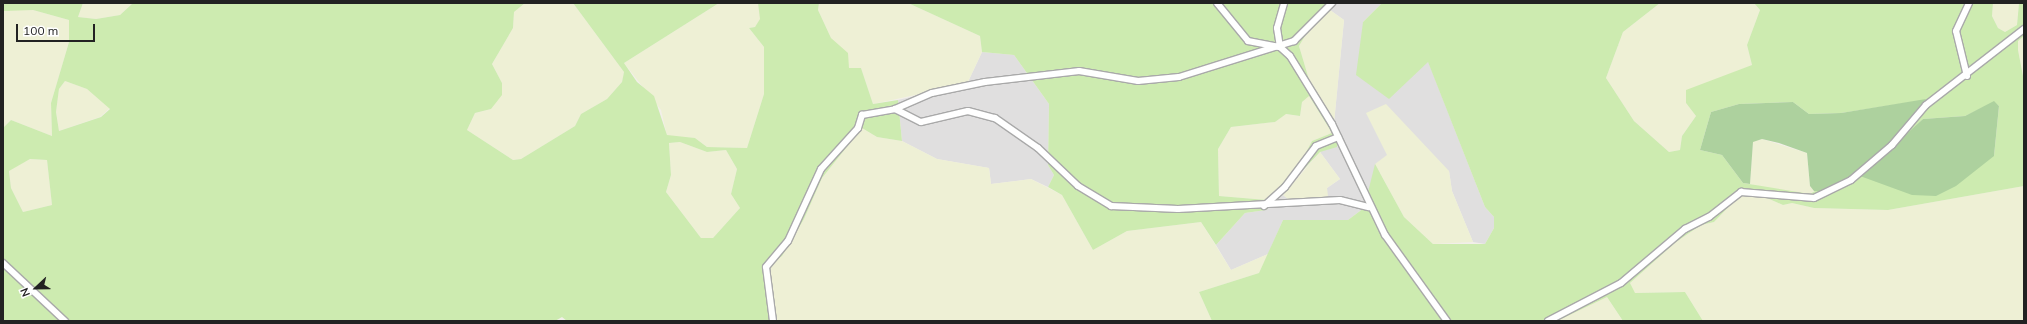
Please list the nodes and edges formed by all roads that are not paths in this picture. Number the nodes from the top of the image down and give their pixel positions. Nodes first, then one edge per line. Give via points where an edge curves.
1 (1217, 3) edge
2 (1284, 3) edge
3 (1332, 3) edge
4 (1969, 3) edge
5 (2024, 29) edge
6 (1280, 47) junction
7 (1967, 76) junction
8 (895, 109) junction
9 (1338, 137) junction
10 (1264, 206) junction
11 (1369, 207) junction
12 (3, 263) edge
13 (65, 321) edge
14 (773, 321) edge
15 (1447, 321) edge
16 (1548, 321) edge

1 - 6 street via 1248,41
2 - 6 street via 1277,28
3 - 6 street via 1304,34
4 - 7 street via 1956,31
5 - 7 street
6 - 8 street via 1179,77 1138,81 1079,71 978,83 932,93
6 - 9 street
7 - 16 street via 1926,105 1892,145 1833,191 1814,198 1741,192 1709,217 1685,229 1621,283
8 - 10 street via 921,122 968,111 996,118 1038,148 1078,186 1111,206 1178,209
8 - 14 street via 862,115 858,128 818,175 788,241 766,267
9 - 10 street via 1316,146 1285,187
9 - 11 street
10 - 11 street via 1340,200
11 - 15 street via 1385,235
12 - 13 street

